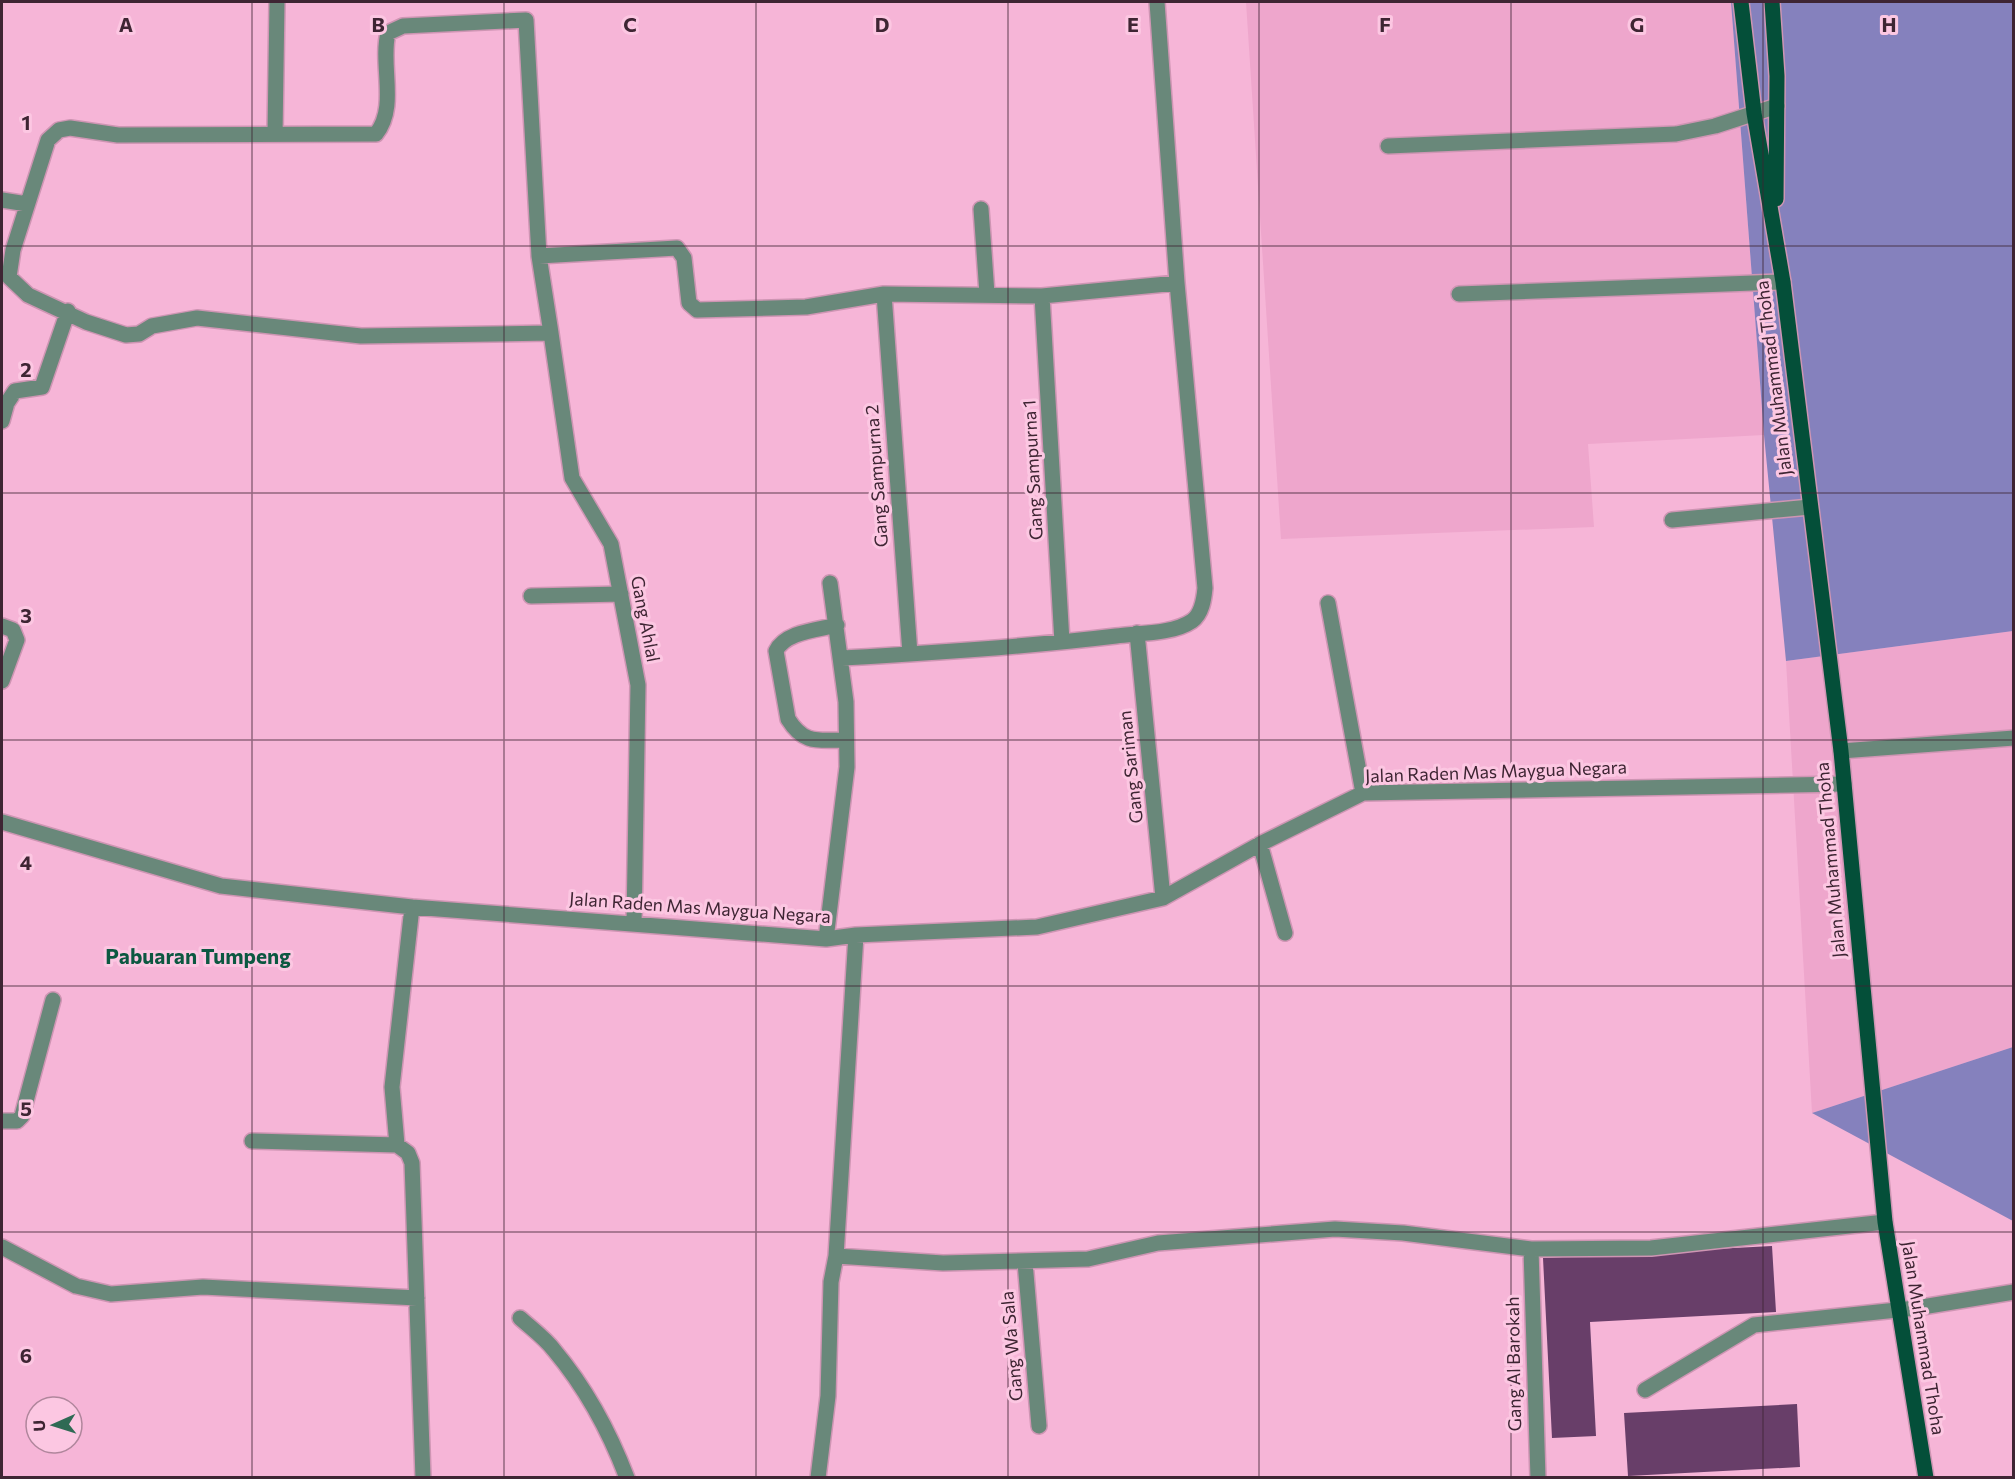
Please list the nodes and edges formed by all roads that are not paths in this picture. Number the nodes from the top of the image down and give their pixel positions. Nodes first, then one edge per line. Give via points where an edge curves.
1 (277, 2) edge
2 (1157, 2) edge
3 (1741, 2) edge
4 (1772, 2) edge
5 (1777, 106) junction
6 (1754, 113) junction
7 (275, 134) junction
8 (1388, 146) dead end
9 (2, 200) edge
10 (27, 204) junction
11 (981, 208) dead end
12 (1776, 238) junction
13 (539, 256) junction
14 (1783, 282) junction
15 (1177, 283) junction
16 (884, 294) junction
17 (987, 294) junction
18 (1459, 294) dead end
19 (1042, 296) junction
20 (68, 312) junction
21 (551, 333) junction
22 (2, 421) edge
23 (1810, 507) junction
24 (1672, 520) dead end
25 (830, 583) dead end
26 (621, 594) junction
27 (531, 596) dead end
28 (1329, 603) dead end
29 (837, 625) junction
30 (2, 626) edge
31 (1137, 633) junction
32 (1062, 642) junction
33 (910, 654) junction
34 (842, 658) junction
35 (2, 681) edge
36 (2013, 738) edge
37 (846, 740) junction
38 (1841, 751) junction
39 (1844, 784) junction
40 (1363, 793) junction
41 (2, 822) edge
42 (1260, 844) junction
43 (1163, 898) junction
44 (412, 907) junction
45 (633, 924) junction
46 (1285, 933) dead end
47 (856, 935) junction
48 (826, 939) junction
49 (53, 1000) dead end
50 (2, 1121) edge
51 (252, 1141) dead end
52 (397, 1145) junction
53 (1885, 1222) junction
54 (2, 1247) edge
55 (1531, 1250) junction
56 (836, 1256) junction
57 (1025, 1262) junction
58 (2013, 1292) edge
59 (417, 1298) junction
60 (1899, 1310) junction
61 (520, 1318) dead end
62 (1645, 1390) dead end
63 (1039, 1426) dead end
64 (423, 1478) edge
65 (627, 1478) edge
66 (818, 1478) edge
67 (1538, 1478) edge
68 (1926, 1478) edge

1 - 7 street
2 - 15 street
3 - 6 main road, Jalan Muhammad Thoha
4 - 5 main road, Jalan Muhammad Thoha
5 - 6 street
5 - 12 main road, Jalan Muhammad Thoha
6 - 8 street via 1676,134
6 - 12 main road, Jalan Muhammad Thoha
7 - 10 street via 118,135 59,130 48,140
7 - 13 street, Gang Ahlal via 376,134 383,125 387,106 388,33 403,26 525,20
9 - 10 street
10 - 20 street via 9,277 28,295
11 - 17 street
12 - 14 main road, Jalan Muhammad Thoha
13 - 16 street via 677,248 684,258 689,303 697,310 806,307
13 - 21 street, Gang Ahlal
14 - 18 street
14 - 23 main road, Jalan Muhammad Thoha
15 - 19 street
15 - 31 street via 1204,601 1194,620 1181,627
16 - 17 street
16 - 33 street, Gang Sampurna 2
17 - 19 street
19 - 32 street, Gang Sampurna 1
20 - 21 street via 126,334 197,318 361,336
20 - 22 street via 42,387 15,391
21 - 26 street, Gang Ahlal via 572,478 611,544
23 - 24 street
23 - 38 main road, Jalan Muhammad Thoha
25 - 29 street
26 - 27 street
26 - 45 street, Gang Ahlal via 638,685
28 - 40 street
29 - 34 street
29 - 37 street via 789,638 776,651 788,719 793,727 809,740
30 - 35 street via 14,630 17,640
31 - 32 street
31 - 43 street, Gang Sariman
32 - 33 street
33 - 34 street
34 - 37 street
36 - 38 street
37 - 48 street via 846,789
38 - 39 main road, Jalan Muhammad Thoha
39 - 40 street, Jalan Raden Mas Maygua Negara
39 - 53 main road, Jalan Muhammad Thoha
40 - 42 street, Jalan Raden Mas Maygua Negara
41 - 44 street, Jalan Raden Mas Maygua Negara via 221,886
42 - 43 street, Jalan Raden Mas Maygua Negara
42 - 46 street
43 - 47 street, Jalan Raden Mas Maygua Negara via 1037,927
44 - 45 street, Jalan Raden Mas Maygua Negara
44 - 52 street via 392,1087
45 - 48 street, Jalan Raden Mas Maygua Negara
47 - 48 street, Jalan Raden Mas Maygua Negara
47 - 56 street
49 - 50 street via 22,1116 17,1121
51 - 52 street
52 - 59 street via 408,1153 412,1163
53 - 55 street via 1651,1248
53 - 60 main road, Jalan Muhammad Thoha
54 - 59 street via 76,1286 111,1294 203,1287
55 - 57 street via 1403,1233 1335,1229 1158,1244 1088,1259
55 - 67 street, Gang Al Barokah
56 - 57 street via 943,1263
56 - 66 street via 831,1282 828,1396
57 - 63 street, Gang Wa Sala
58 - 60 street
59 - 64 street
60 - 62 street via 1754,1325
60 - 68 main road, Jalan Muhammad Thoha
61 - 65 street via 553,1348 578,1385 616,1447

